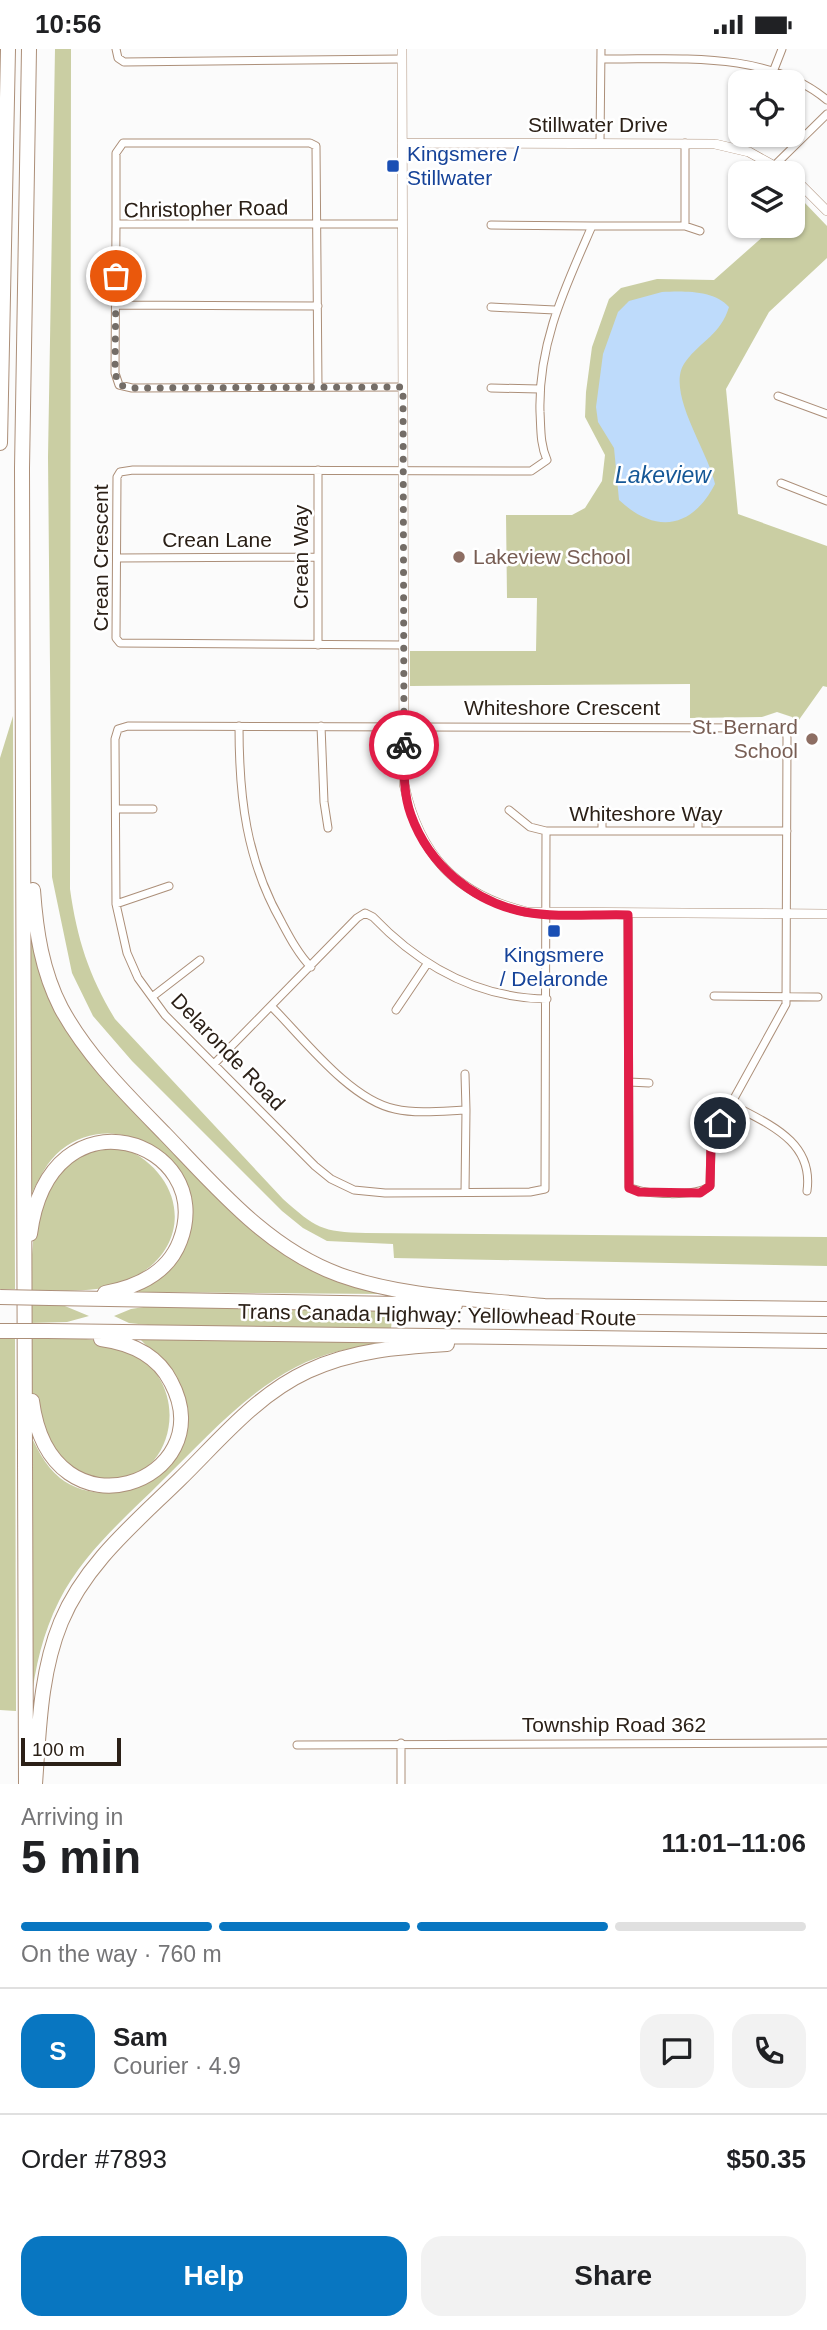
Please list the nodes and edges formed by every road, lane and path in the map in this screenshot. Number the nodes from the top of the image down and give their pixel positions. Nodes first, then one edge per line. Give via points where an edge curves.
1 (8, 49) edge
2 (31, 49) edge
3 (116, 49) edge
4 (601, 49) edge
5 (782, 49) edge
6 (402, 54) edge
7 (601, 59) junction
8 (764, 70) edge
9 (774, 70) edge
10 (805, 87) edge
11 (827, 100) edge
12 (827, 114) edge
13 (600, 142) junction
14 (402, 143) junction
15 (685, 143) junction
16 (767, 161) edge
17 (779, 161) edge
18 (805, 189) edge
19 (827, 211) edge
20 (402, 223) junction
21 (116, 224) junction
22 (318, 224) junction
23 (491, 225) dead end
24 (592, 226) junction
25 (685, 226) junction
26 (700, 231) dead end
27 (116, 306) junction
28 (318, 306) junction
29 (491, 307) dead end
30 (555, 310) junction
31 (318, 387) junction
32 (403, 387) junction
33 (491, 389) dead end
34 (539, 389) junction
35 (778, 396) dead end
36 (827, 414) edge
37 (0, 443) edge
38 (318, 470) junction
39 (402, 470) junction
40 (781, 483) dead end
41 (827, 501) edge
42 (318, 557) junction
43 (117, 558) junction
44 (318, 645) junction
45 (402, 645) junction
46 (239, 726) junction
47 (321, 726) junction
48 (404, 726) junction
49 (25, 779) junction
50 (116, 809) junction
51 (153, 809) dead end
52 (509, 810) dead end
53 (698, 811) dead end
54 (602, 812) dead end
55 (328, 828) dead end
56 (698, 830) junction
57 (546, 831) junction
58 (602, 831) junction
59 (787, 831) junction
60 (169, 886) dead end
61 (116, 904) junction
62 (546, 914) junction
63 (786, 914) junction
64 (827, 914) edge
65 (628, 915) junction
66 (200, 960) dead end
67 (427, 964) junction
68 (311, 967) junction
69 (714, 996) dead end
70 (152, 997) junction
71 (786, 997) junction
72 (818, 997) dead end
73 (547, 999) junction
74 (272, 1007) junction
75 (396, 1010) dead end
76 (214, 1064) junction
77 (465, 1074) dead end
78 (629, 1082) junction
79 (649, 1083) dead end
80 (731, 1104) junction
81 (466, 1110) junction
82 (807, 1191) dead end
83 (464, 1192) junction
84 (24, 1283) junction
85 (0, 1297) edge
86 (51, 1298) junction
87 (544, 1306) junction
88 (827, 1309) edge
89 (24, 1316) junction
90 (0, 1331) edge
91 (47, 1331) junction
92 (549, 1337) junction
93 (827, 1341) edge
94 (827, 1742) edge
95 (401, 1743) junction
96 (297, 1745) dead end
97 (26, 1784) edge
98 (35, 1784) edge
99 (401, 1784) edge

1 - 37 highway
2 - 49 highway via 22,468
3 - 6 street via 124,62 197,56
4 - 7 street
5 - 9 street
6 - 14 street
7 - 8 street via 726,61
7 - 13 street
10 - 11 street
12 - 17 street
13 - 14 street, Stillwater Drive
13 - 15 street, Stillwater Drive
14 - 20 street
15 - 16 street, Stillwater Drive via 715,144
15 - 25 street
18 - 19 street
20 - 22 street, Christopher Road
20 - 32 street
21 - 22 street, Christopher Road
21 - 22 street via 116,153 129,142 310,143 318,154
21 - 27 street, Christopher Road
22 - 28 street
23 - 24 street
24 - 25 street
24 - 30 street
25 - 26 street
27 - 28 street
27 - 31 street, Christopher Road via 115,373 119,385
28 - 31 street
29 - 30 street
30 - 34 street
31 - 32 street, Christopher Road
32 - 39 street
33 - 34 street
34 - 39 street, Crean Crescent via 541,446 547,460 531,471
35 - 36 street
38 - 39 street, Crean Crescent
38 - 42 street, Crean Way
38 - 43 street, Crean Crescent via 120,472 116,483
39 - 45 street
40 - 41 street
42 - 43 street, Crean Lane
42 - 44 street, Crean Way
43 - 44 street, Crean Crescent via 116,638 120,643
44 - 45 street, Crean Crescent
45 - 48 street
46 - 47 street, Delaronde Road
46 - 50 street, Delaronde Road via 118,729
46 - 68 street via 240,789 252,858 278,916
47 - 48 street, Delaronde Road
47 - 55 street
48 - 59 street, Whiteshore Crescent via 783,726 787,732
48 - 62 street via 404,784 426,847 474,893 508,908
49 - 84 highway
49 - 87 highway via 38,937 53,991 95,1059 204,1174 261,1230 310,1262 340,1275 404,1290
50 - 51 street
50 - 61 street, Delaronde Road
52 - 57 street via 530,827
53 - 56 street
54 - 58 street
56 - 58 street, Whiteshore Way
56 - 59 street, Whiteshore Way
57 - 58 street, Whiteshore Way
57 - 62 street, Whiteshore Way
59 - 63 street, Whiteshore Crescent
60 - 61 street
61 - 70 street, Delaronde Road via 127,953
62 - 65 street
62 - 73 street, Delaronde Road
63 - 64 street
63 - 65 street
63 - 71 street, Whiteshore Crescent
65 - 78 street
66 - 70 street
67 - 68 street via 365,913
67 - 73 street via 488,991
67 - 75 street
68 - 74 street
69 - 71 street
70 - 76 street, Delaronde Road
71 - 72 street
71 - 80 street via 783,1013
73 - 83 street, Delaronde Road via 545,1189
74 - 76 street
74 - 81 street via 369,1099 395,1109
76 - 83 street, Delaronde Road via 331,1179 354,1190
77 - 81 street
78 - 79 street
78 - 80 street via 627,1179 629,1188 639,1192 700,1193 710,1186 711,1145
80 - 82 street via 792,1140 806,1167
81 - 83 street
84 - 86 highway via 35,1208 59,1162 77,1149 102,1142 131,1145 158,1158 177,1180 185,1209 181,1238 167,1263 145,1280 120,1290
84 - 89 highway
85 - 86 highway, bridge
86 - 87 highway, Trans Canada Highway: Yellowhead Route
87 - 88 highway, Trans Canada Highway: Yellowhead Route
89 - 91 highway via 34,1417 41,1440 54,1459 71,1476 94,1485 131,1483 152,1473 167,1459 180,1430 180,1408 168,1375 152,1358 130,1346
89 - 97 highway
90 - 91 highway, bridge
91 - 92 highway, Trans Canada Highway: Yellowhead Route
92 - 93 highway, Trans Canada Highway: Yellowhead Route
92 - 98 highway via 368,1351 305,1372 255,1406 113,1544 70,1604 47,1667
94 - 95 street, Township Road 362
95 - 96 street, Township Road 362
95 - 99 street

